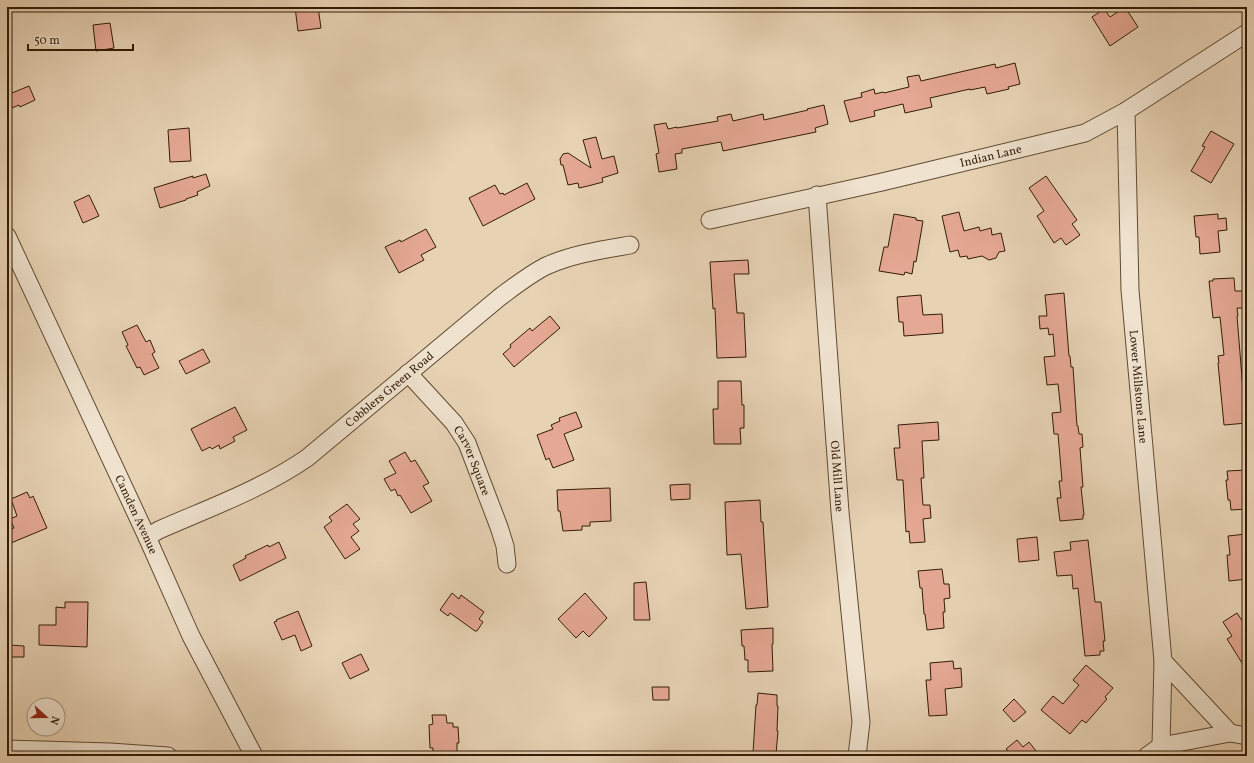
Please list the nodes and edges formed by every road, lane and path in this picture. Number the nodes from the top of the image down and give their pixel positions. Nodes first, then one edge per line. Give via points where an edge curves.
1 (1247, 33) edge
2 (1126, 111) junction
3 (817, 195) junction
4 (710, 220) dead end
5 (7, 236) edge
6 (630, 245) dead end
7 (408, 374) junction
8 (147, 537) junction
9 (507, 564) dead end
10 (1163, 661) junction
11 (1230, 734) junction
12 (1247, 736) edge
13 (1161, 746) junction
14 (7, 749) edge
15 (73, 754) edge
16 (168, 756) edge
17 (254, 756) edge
18 (857, 756) edge
19 (1146, 756) edge

1 - 2 street, Indian Lane
2 - 3 street, Indian Lane via 1085,133
2 - 10 street, Lower Millstone Lane via 1130,290
3 - 4 street, Indian Lane
3 - 18 street, Old Mill Lane via 840,512 861,722
5 - 8 street, Camden Avenue
6 - 7 street, Cobblers Green Road via 584,253 546,266 500,297
7 - 8 street, Cobblers Green Road via 288,471
7 - 9 street, Carver Square via 454,423 467,443 497,520 505,546
8 - 17 street, Camden Avenue via 191,636
10 - 11 street
10 - 13 street, Lower Millstone Lane
11 - 12 street
11 - 13 street
13 - 19 street
14 - 15 street
15 - 16 street via 110,752

